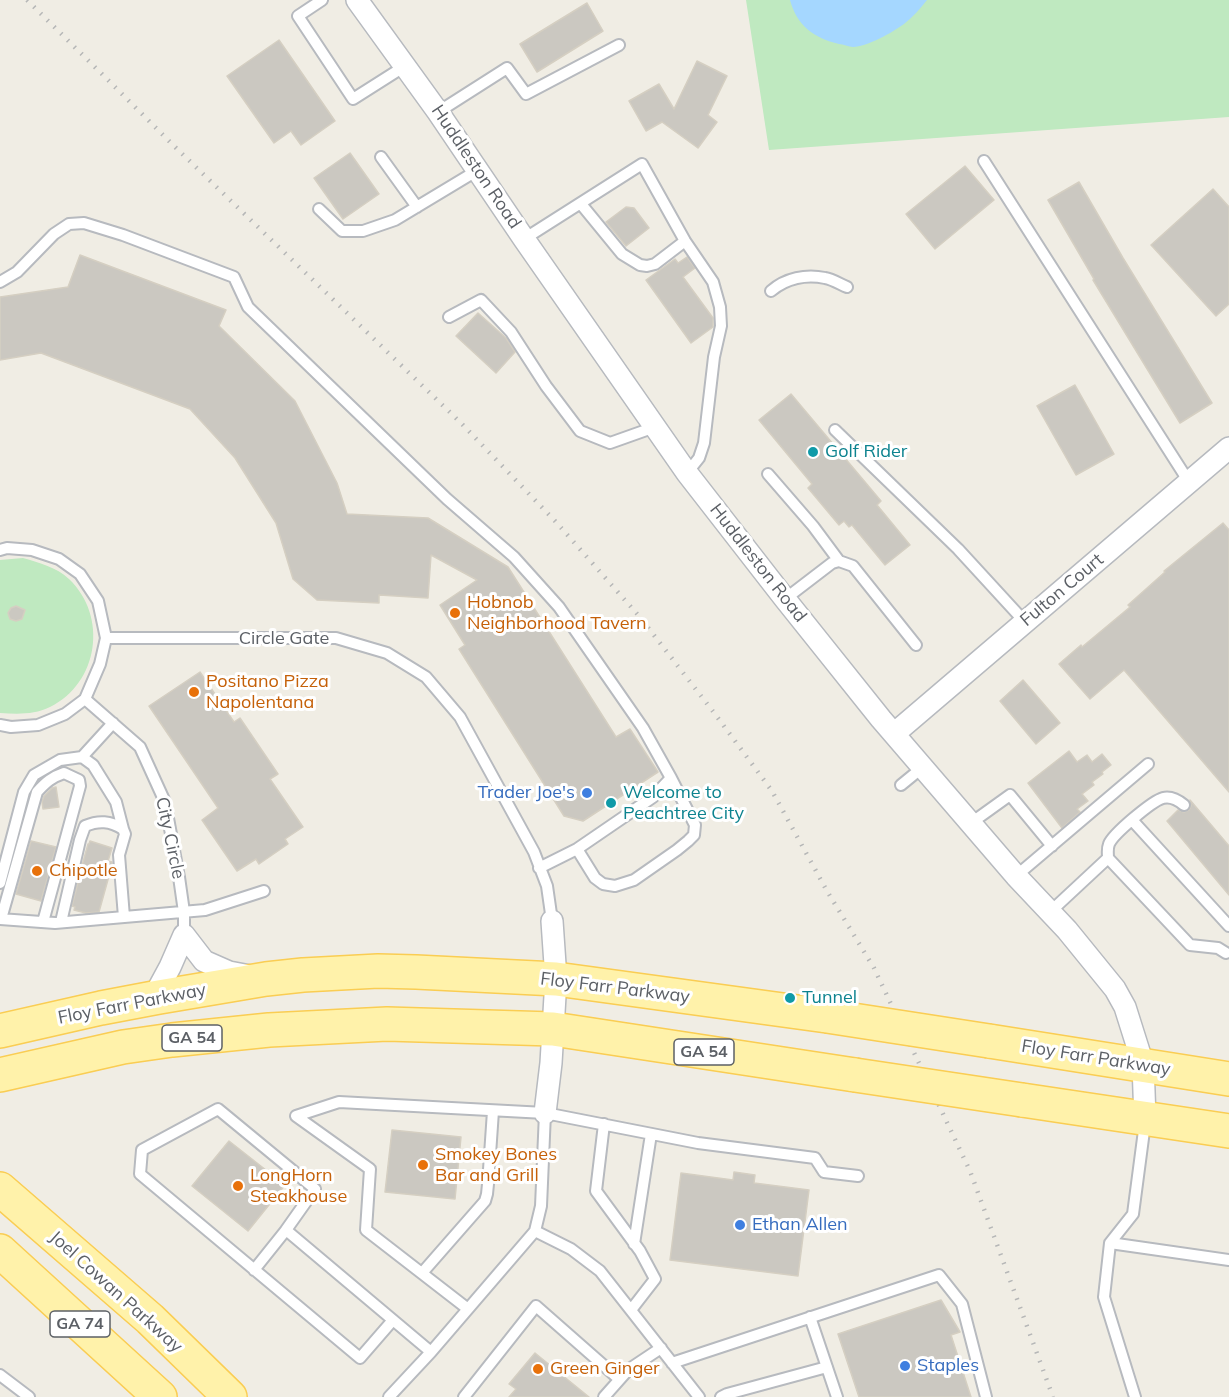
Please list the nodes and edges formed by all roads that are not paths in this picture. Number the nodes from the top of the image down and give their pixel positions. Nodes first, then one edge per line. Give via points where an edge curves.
1 (322, 0) edge
2 (357, 0) edge
3 (619, 45) dead end
4 (405, 66) junction
5 (438, 112) junction
6 (381, 157) dead end
7 (984, 161) dead end
8 (478, 170) junction
9 (581, 204) junction
10 (417, 207) junction
11 (319, 208) dead end
12 (524, 239) junction
13 (685, 241) junction
14 (0, 282) edge
15 (847, 287) dead end
16 (771, 291) dead end
17 (449, 317) dead end
18 (655, 427) junction
19 (835, 430) dead end
20 (1229, 448) edge
21 (687, 473) junction
22 (768, 474) dead end
23 (1189, 482) junction
24 (0, 550) edge
25 (839, 561) junction
26 (785, 599) junction
27 (1025, 622) junction
28 (106, 638) junction
29 (916, 645) dead end
30 (85, 699) junction
31 (112, 723) junction
32 (0, 725) edge
33 (895, 733) junction
34 (82, 757) junction
35 (1148, 764) dead end
36 (923, 767) junction
37 (670, 778) junction
38 (79, 780) junction
39 (901, 785) dead end
40 (1184, 805) dead end
41 (1132, 820) junction
42 (971, 823) junction
43 (123, 829) junction
44 (1052, 846) junction
45 (577, 849) junction
46 (1108, 858) junction
47 (539, 868) junction
48 (1016, 876) junction
49 (0, 883) edge
50 (264, 891) dead end
51 (184, 912) junction
52 (1050, 912) junction
53 (124, 917) junction
54 (1, 919) edge
55 (552, 921) joint
56 (43, 922) junction
57 (60, 922) junction
58 (1229, 926) edge
59 (184, 935) junction
60 (1224, 948) dead end
61 (556, 979) junction
62 (266, 980) junction
63 (126, 1004) junction
64 (553, 1029) junction
65 (0, 1031) edge
66 (1143, 1064) junction
67 (3, 1077) edge
68 (1229, 1079) edge
69 (493, 1111) junction
70 (545, 1113) junction
71 (1145, 1119) junction
72 (604, 1125) junction
73 (1229, 1131) edge
74 (651, 1134) junction
75 (858, 1176) dead end
76 (3, 1188) edge
77 (286, 1230) junction
78 (535, 1231) junction
79 (1110, 1243) junction
80 (634, 1244) junction
81 (0, 1251) edge
82 (1229, 1260) edge
83 (255, 1270) junction
84 (422, 1273) junction
85 (468, 1309) junction
86 (631, 1310) junction
87 (810, 1317) junction
88 (393, 1320) junction
89 (661, 1348) junction
90 (431, 1352) junction
91 (672, 1363) junction
92 (827, 1367) junction
93 (0, 1375) edge
94 (619, 1379) junction
95 (29, 1397) edge
96 (160, 1397) edge
97 (230, 1397) edge
98 (389, 1397) edge
99 (464, 1397) edge
100 (604, 1397) edge
101 (699, 1397) edge
102 (721, 1397) edge
103 (837, 1397) edge
104 (986, 1397) edge
105 (1135, 1397) edge

1 - 4 lane via 298,16 353,99
2 - 4 street, Huddleston Road
3 - 5 lane via 526,94 507,68
4 - 5 street, Huddleston Road
5 - 8 street, Huddleston Road
6 - 10 lane
7 - 23 lane
8 - 10 lane
8 - 12 street, Huddleston Road
9 - 12 lane
9 - 13 lane via 622,254 640,265 655,264
9 - 13 lane via 642,164
10 - 11 lane via 363,231 342,231
12 - 18 street, Huddleston Road
13 - 21 lane via 713,282 721,326 704,443 699,458
14 - 37 lane via 17,273 54,234 69,224 84,223 234,277 248,307 447,499 514,558 559,607 643,728
15 - 16 lane via 826,278 798,277
17 - 18 lane via 481,300 511,332 580,432 610,443
18 - 21 street, Huddleston Road
19 - 27 lane via 958,549
20 - 23 street, Fulton Court
21 - 26 street, Huddleston Road
22 - 25 lane
23 - 27 street, Fulton Court
24 - 28 lane via 32,550 59,559 80,574 98,602
25 - 26 lane
25 - 29 lane via 853,566
26 - 33 street, Huddleston Road
27 - 33 street, Fulton Court
28 - 30 lane
28 - 47 lane, Circle Gate via 336,638 387,653 426,677 460,717
30 - 31 lane, City Circle
30 - 32 lane via 65,714 38,725
31 - 34 lane
31 - 51 lane, City Circle via 140,747 165,802
33 - 36 street, Huddleston Road
34 - 38 lane via 85,768
34 - 43 lane via 93,765 116,802
34 - 49 lane via 60,760 34,775 24,792
35 - 44 lane
36 - 39 lane
36 - 42 street, Huddleston Road
37 - 45 lane via 653,798
37 - 45 lane via 695,825 694,835 677,850 634,880 615,886 595,878
38 - 54 lane via 64,773 47,781 37,792
38 - 56 lane
40 - 41 lane via 1176,798 1164,797
41 - 46 lane via 1110,840
41 - 58 lane
42 - 44 lane via 1010,795
42 - 48 street, Huddleston Road
43 - 53 lane via 119,855
43 - 57 lane via 96,821 85,826
44 - 48 lane
45 - 47 lane
46 - 52 lane
46 - 60 lane via 1190,945
47 - 55 lane, Circle Gate via 547,886
48 - 52 street, Huddleston Road
50 - 51 lane via 205,910
51 - 53 lane
51 - 59 lane, City Circle
52 - 66 street, Huddleston Road via 1115,989 1125,1007
53 - 57 lane
54 - 56 lane
55 - 61 street
56 - 57 lane
59 - 62 street via 204,961 229,972
59 - 63 street, City Circle via 157,991
61 - 62 main road, Floy Farr Parkway via 378,971
61 - 64 street
61 - 66 main road, Floy Farr Parkway, bridge
62 - 63 main road, Floy Farr Parkway
63 - 65 main road, Floy Farr Parkway
64 - 67 main road, GA 54 via 387,1024 269,1030 123,1047
64 - 70 street
64 - 71 main road, GA 54, bridge
66 - 68 main road, Floy Farr Parkway
66 - 71 street, Huddleston Road
69 - 70 lane
69 - 84 lane via 485,1201
69 - 84 lane via 339,1102 296,1116 370,1169 366,1230
70 - 72 lane
70 - 78 lane via 541,1206
71 - 73 main road, GA 54
71 - 79 lane via 1133,1214
72 - 74 lane
72 - 80 lane via 596,1191
74 - 75 lane via 815,1158 824,1172
74 - 80 lane
76 - 97 main road, Joel Cowan Parkway / GA 74 via 150,1319
77 - 83 lane
77 - 83 lane via 315,1190 218,1109 142,1150 140,1174
77 - 88 lane
78 - 85 lane
78 - 86 lane via 571,1249 600,1271
79 - 82 lane
79 - 105 lane via 1104,1297
80 - 86 lane via 655,1279
81 - 96 main road, GA 74
83 - 88 lane via 360,1358
84 - 85 lane
85 - 90 lane
86 - 89 lane
87 - 91 lane
87 - 92 lane
87 - 104 lane via 939,1275 962,1304
88 - 90 lane
89 - 91 lane
89 - 94 lane
90 - 98 lane
91 - 101 lane
92 - 102 lane
92 - 103 lane
93 - 95 lane
94 - 99 lane via 536,1306
94 - 100 lane

